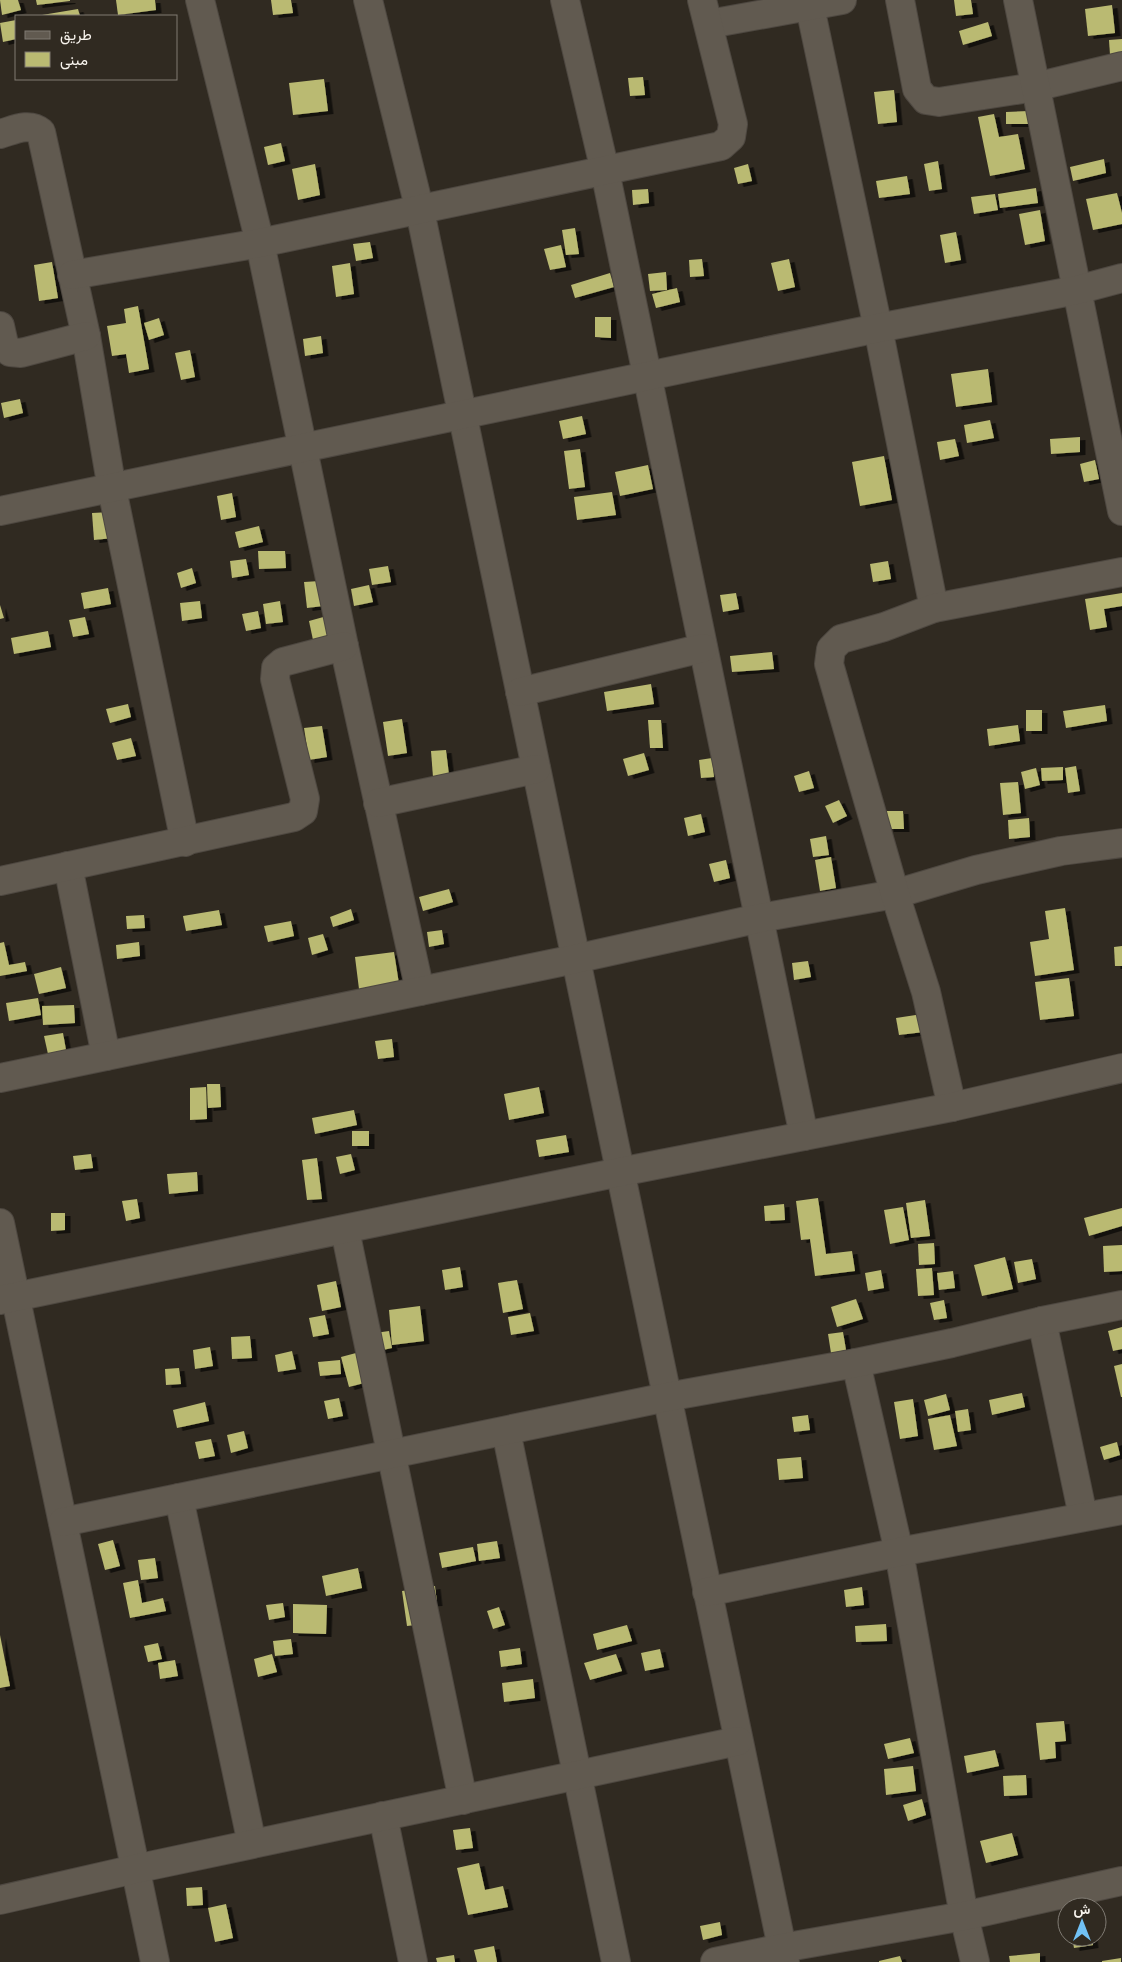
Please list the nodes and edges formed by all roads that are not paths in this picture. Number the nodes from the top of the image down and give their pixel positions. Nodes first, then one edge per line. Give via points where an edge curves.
1 (200, 0) edge
2 (368, 0) edge
3 (565, 0) edge
4 (842, 0) edge
5 (900, 0) edge
6 (1018, 0) edge
7 (810, 7) junction
8 (705, 12) edge
9 (1122, 66) edge
10 (1035, 87) junction
11 (0, 134) edge
12 (605, 170) junction
13 (420, 211) junction
14 (260, 243) junction
15 (72, 275) junction
16 (1122, 278) edge
17 (1077, 290) junction
18 (0, 326) edge
19 (878, 328) junction
20 (86, 336) junction
21 (647, 378) junction
22 (462, 414) junction
23 (302, 449) junction
24 (112, 489) junction
25 (0, 511) edge
26 (1122, 511) edge
27 (1122, 572) edge
28 (934, 608) junction
29 (344, 646) junction
30 (703, 648) junction
31 (520, 692) junction
32 (536, 769) junction
33 (378, 803) junction
34 (185, 842) junction
35 (1122, 843) edge
36 (68, 866) junction
37 (0, 881) edge
38 (895, 894) junction
39 (760, 918) junction
40 (575, 958) junction
41 (420, 991) junction
42 (106, 1056) junction
43 (1122, 1068) edge
44 (0, 1078) edge
45 (952, 1107) junction
46 (804, 1136) junction
47 (620, 1172) junction
48 (0, 1223) edge
49 (345, 1230) junction
50 (8, 1299) edge
51 (1122, 1305) edge
52 (1042, 1321) junction
53 (856, 1363) junction
54 (666, 1397) junction
55 (506, 1431) junction
56 (392, 1455) junction
57 (179, 1498) junction
58 (1122, 1510) edge
59 (1083, 1516) junction
60 (63, 1522) junction
61 (899, 1552) junction
62 (707, 1592) junction
63 (738, 1741) junction
64 (578, 1775) junction
65 (463, 1800) junction
66 (383, 1816) junction
67 (252, 1844) junction
68 (135, 1868) junction
69 (1122, 1881) edge
70 (0, 1900) edge
71 (964, 1916) junction
72 (784, 1955) edge
73 (155, 1962) edge
74 (413, 1962) edge
75 (616, 1962) edge
76 (714, 1962) edge
77 (975, 1962) edge

1 - 14 street
2 - 13 street
3 - 12 street
4 - 7 street
5 - 10 street via 917,89 926,100 939,102
6 - 10 street
7 - 8 street
7 - 19 street
8 - 12 street via 733,124 731,137 721,146
9 - 10 street
10 - 17 street
11 - 15 street via 26,127 34,127 41,132
12 - 13 street
12 - 21 street
13 - 14 street
13 - 22 street
14 - 15 street
14 - 23 street
15 - 20 street
16 - 17 street
17 - 19 street
17 - 26 street
18 - 20 street via 4,344 10,352 20,353
19 - 21 street
19 - 28 street
20 - 24 street
21 - 22 street
21 - 30 street
22 - 23 street
22 - 31 street
23 - 24 street
23 - 29 street
24 - 25 street
24 - 34 street
27 - 28 street
28 - 38 street via 841,639 831,649 829,664
29 - 33 street
29 - 34 street via 282,662 276,668 274,679 305,799 303,811 294,817
30 - 31 street
30 - 39 street
31 - 32 street
32 - 33 street
32 - 40 street
33 - 41 street
34 - 36 street
35 - 38 street via 1061,851 976,870
36 - 37 street
36 - 42 street
38 - 39 street
38 - 45 street via 926,992
39 - 40 street
39 - 46 street
40 - 41 street
40 - 47 street
41 - 42 street
42 - 44 street
43 - 45 street
45 - 46 street
46 - 47 street
47 - 49 street
47 - 54 street
48 - 50 street
49 - 50 street
49 - 56 street
50 - 60 street
51 - 52 street
52 - 53 street
52 - 59 street
53 - 54 street
53 - 61 street
54 - 55 street
54 - 62 street
55 - 56 street
55 - 64 street
56 - 57 street
56 - 65 street
57 - 60 street
57 - 67 street
58 - 59 street
59 - 61 street
60 - 68 street
61 - 62 street
61 - 71 street
62 - 63 street
63 - 64 street
63 - 72 street
64 - 65 street
64 - 75 street
65 - 66 street
66 - 67 street
66 - 74 street
67 - 68 street
68 - 70 street
68 - 73 street
69 - 71 street
71 - 72 street
71 - 77 street
72 - 76 street

